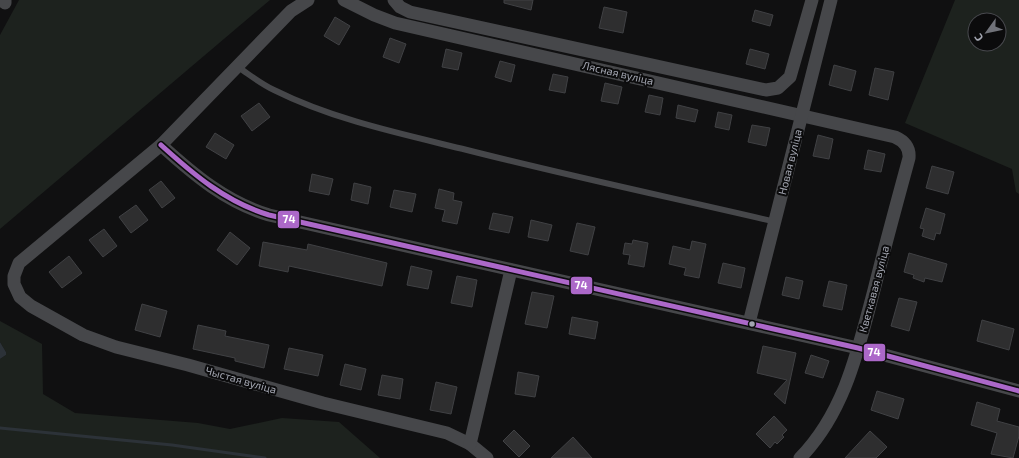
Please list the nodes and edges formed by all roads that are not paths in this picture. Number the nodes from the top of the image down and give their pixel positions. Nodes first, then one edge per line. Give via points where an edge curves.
1 (308, 0) edge
2 (344, 0) edge
3 (394, 0) edge
4 (812, 0) edge
5 (830, 0) edge
6 (238, 67) junction
7 (801, 115) junction
8 (895, 137) joint
9 (161, 145) junction
10 (776, 222) junction
11 (511, 270) junction
12 (749, 323) junction
13 (858, 348) junction
14 (1019, 391) edge
15 (470, 444) junction
16 (487, 458) edge
17 (800, 458) edge

1 - 6 street via 291,11
2 - 7 street, Лясная вуліца via 395,23
3 - 4 street, Лясная вуліца via 410,12 772,90 782,85 793,72
5 - 7 street, Новая вуліца
6 - 9 street
6 - 10 lane via 272,89 308,106 353,120 527,165
7 - 8 street, Лясная вуліца
7 - 10 street, Новая вуліца
8 - 13 street, Кветкавая вуліца via 907,146 909,158
9 - 11 street via 213,189 258,212
9 - 15 street, Чыстая вуліца via 19,263 14,276 16,291 24,302 74,331 99,342 323,403 438,431
10 - 12 street, Новая вуліца
11 - 12 street
11 - 15 street
12 - 13 street
13 - 14 street
13 - 17 street, Кветкавая вуліца via 837,407 822,433
15 - 16 street, Чыстая вуліца

